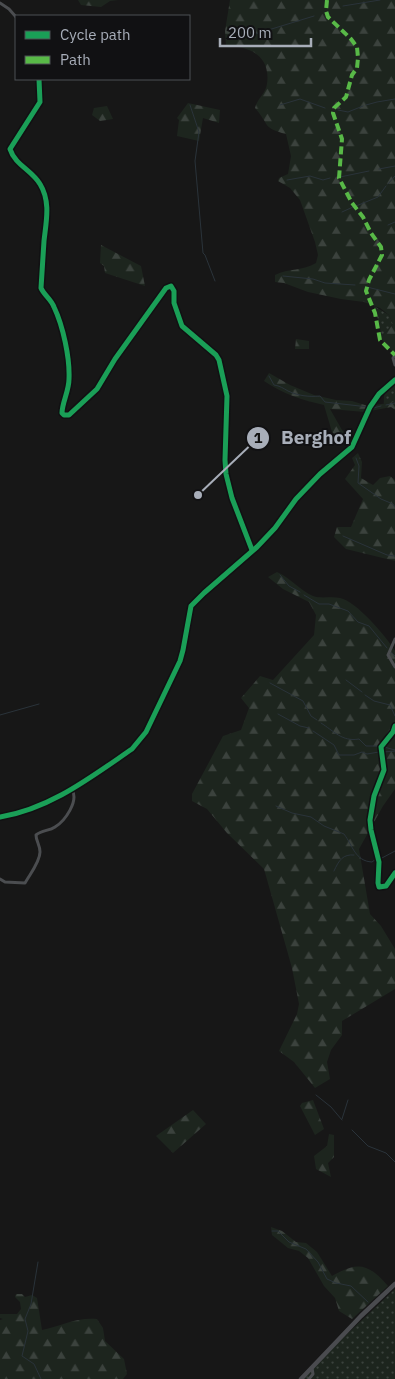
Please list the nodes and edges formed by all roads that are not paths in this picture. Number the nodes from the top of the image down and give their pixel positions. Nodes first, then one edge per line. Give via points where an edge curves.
1 (0, 3) edge
2 (15, 16) edge
3 (39, 80) edge
4 (395, 355) edge
5 (395, 365) edge
6 (395, 380) edge
7 (252, 550) junction
8 (395, 639) edge
9 (395, 667) edge
10 (395, 726) edge
11 (72, 790) junction
12 (0, 817) edge
13 (395, 873) edge
14 (0, 879) edge
15 (395, 1284) edge
16 (312, 1368) junction
17 (301, 1379) edge
18 (309, 1379) edge

1 - 2 street
3 - 7 street via 40,102 10,149 16,160 40,183 47,208 41,288 57,314 68,360 69,389 62,413 69,415 97,389 139,324 166,288 171,286 182,326 219,360 227,396 226,474
4 - 5 street
6 - 7 street via 370,407 348,452 326,468 296,499 276,528
7 - 11 street via 191,606 184,650 146,732 132,749
8 - 9 street via 388,655
10 - 13 street via 382,747 384,770 374,796 370,820 379,862 379,886 386,886
11 - 12 street via 29,809
11 - 14 street via 74,802 61,822 36,835 39,857 25,882
15 - 16 main road
16 - 17 main road
16 - 18 street via 313,1374

